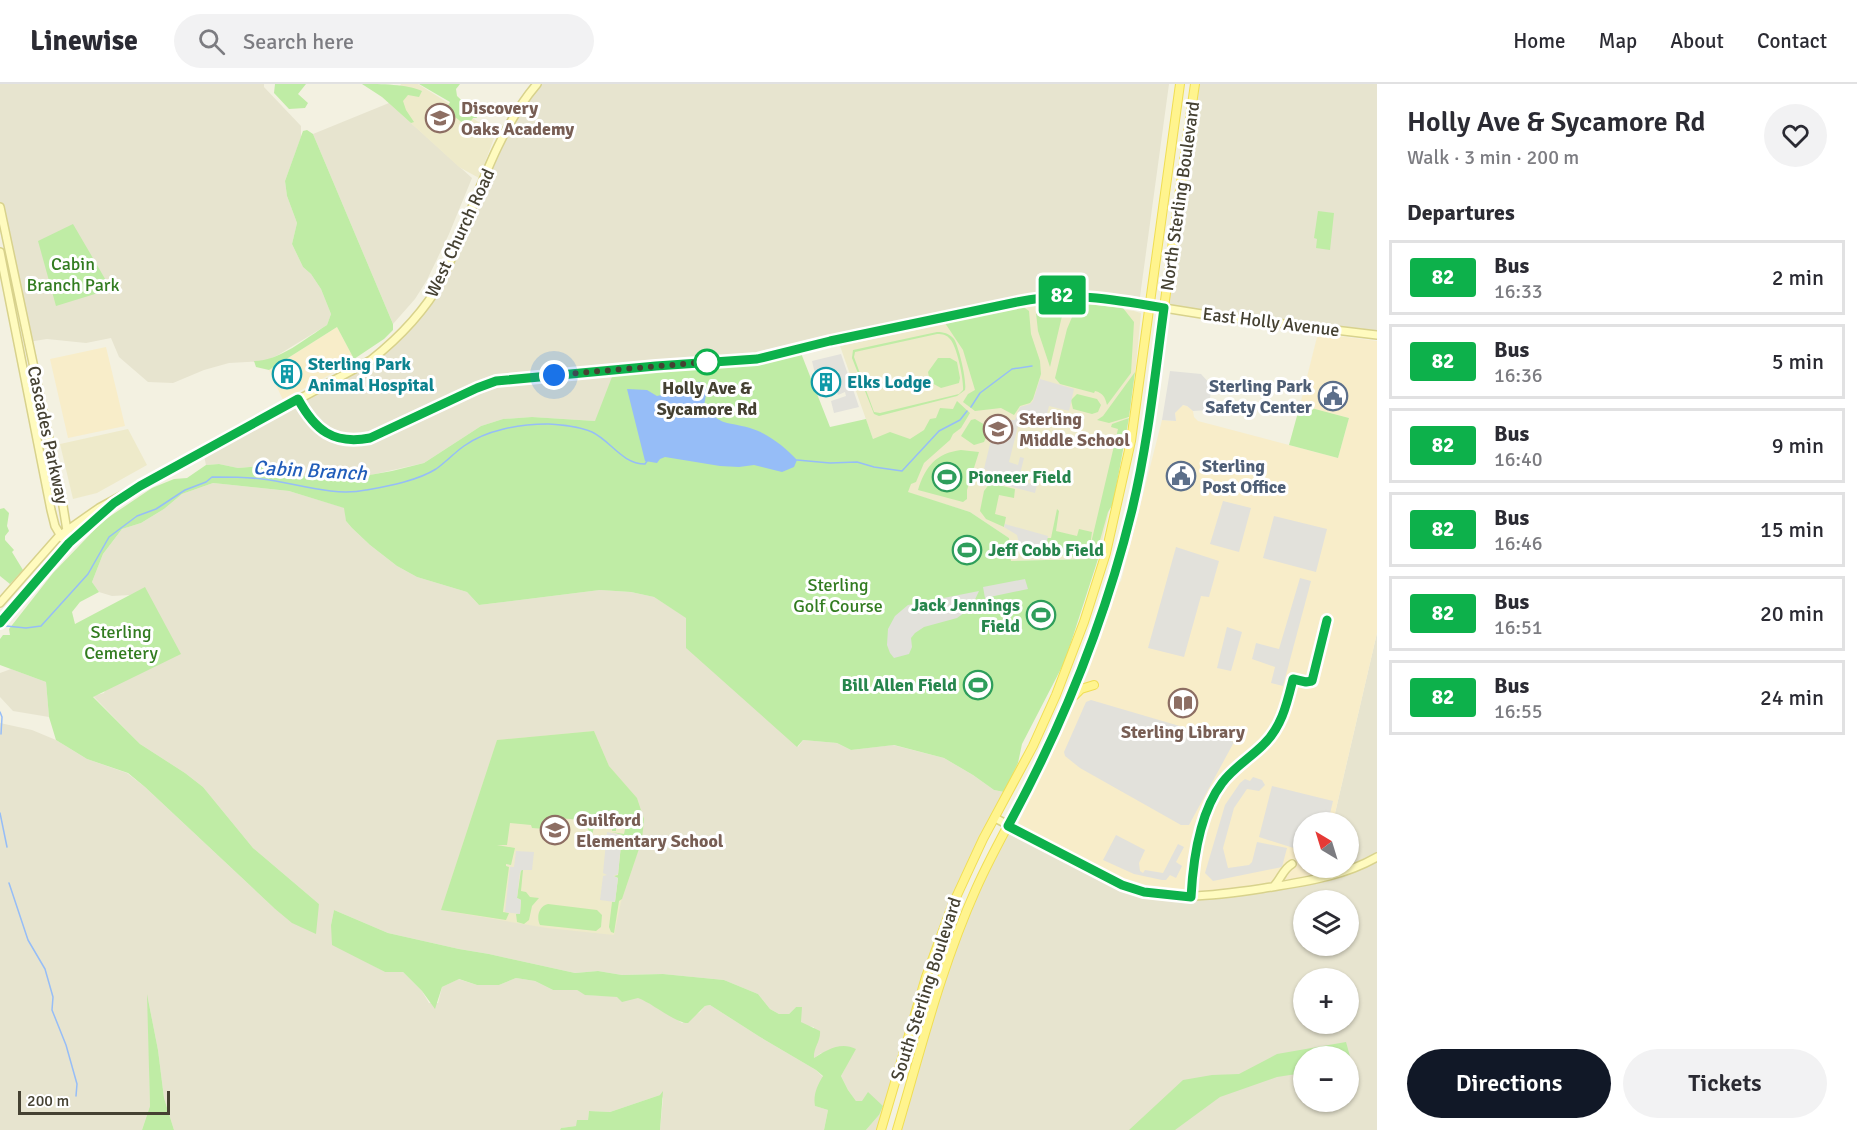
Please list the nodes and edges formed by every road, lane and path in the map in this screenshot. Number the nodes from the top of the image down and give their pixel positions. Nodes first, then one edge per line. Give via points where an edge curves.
1 (537, 84) edge
2 (1180, 84) edge
3 (1195, 84) edge
4 (0, 207) edge
5 (0, 252) edge
6 (1150, 305) junction
7 (1164, 308) junction
8 (1377, 335) edge
9 (298, 399) junction
10 (140, 486) junction
11 (67, 531) junction
12 (59, 536) junction
13 (69, 543) junction
14 (0, 603) edge
15 (0, 623) edge
16 (1094, 685) dead end
17 (1070, 699) junction
18 (995, 818) junction
19 (1008, 826) junction
20 (1377, 858) edge
21 (1292, 864) dead end
22 (1274, 886) junction
23 (881, 1130) edge
24 (897, 1130) edge

1 - 9 main road, West Church Road via 510,122 445,273 422,311 371,360
2 - 6 main road, North Sterling Boulevard
3 - 7 main road, North Sterling Boulevard
4 - 11 main road, Cascades Parkway
5 - 12 main road, Cascades Parkway
6 - 7 main road, East Holly Avenue
6 - 9 main road, East Holly Avenue via 1089,296 1045,297 757,359 496,381 356,441 322,431
6 - 18 main road, South Sterling Boulevard via 1129,452 1100,573 1065,675
7 - 8 main road, East Holly Avenue
7 - 17 main road, South Sterling Boulevard via 1133,508 1109,595
9 - 10 main road, West Church Road
10 - 11 main road, West Church Road
10 - 13 main road, West Church Road via 114,503
11 - 12 main road, West Church Road
11 - 13 main road, Cascades Parkway
12 - 13 main road
12 - 14 main road, West Church Road
13 - 15 main road, West Church Road
16 - 17 main road via 1081,689
17 - 19 main road, South Sterling Boulevard
18 - 19 main road
18 - 23 main road, South Sterling Boulevard via 967,871 926,976
19 - 22 main road via 1122,885 1144,892 1206,897
19 - 24 main road, South Sterling Boulevard via 977,886 951,951
20 - 22 main road via 1327,877
21 - 22 main road

